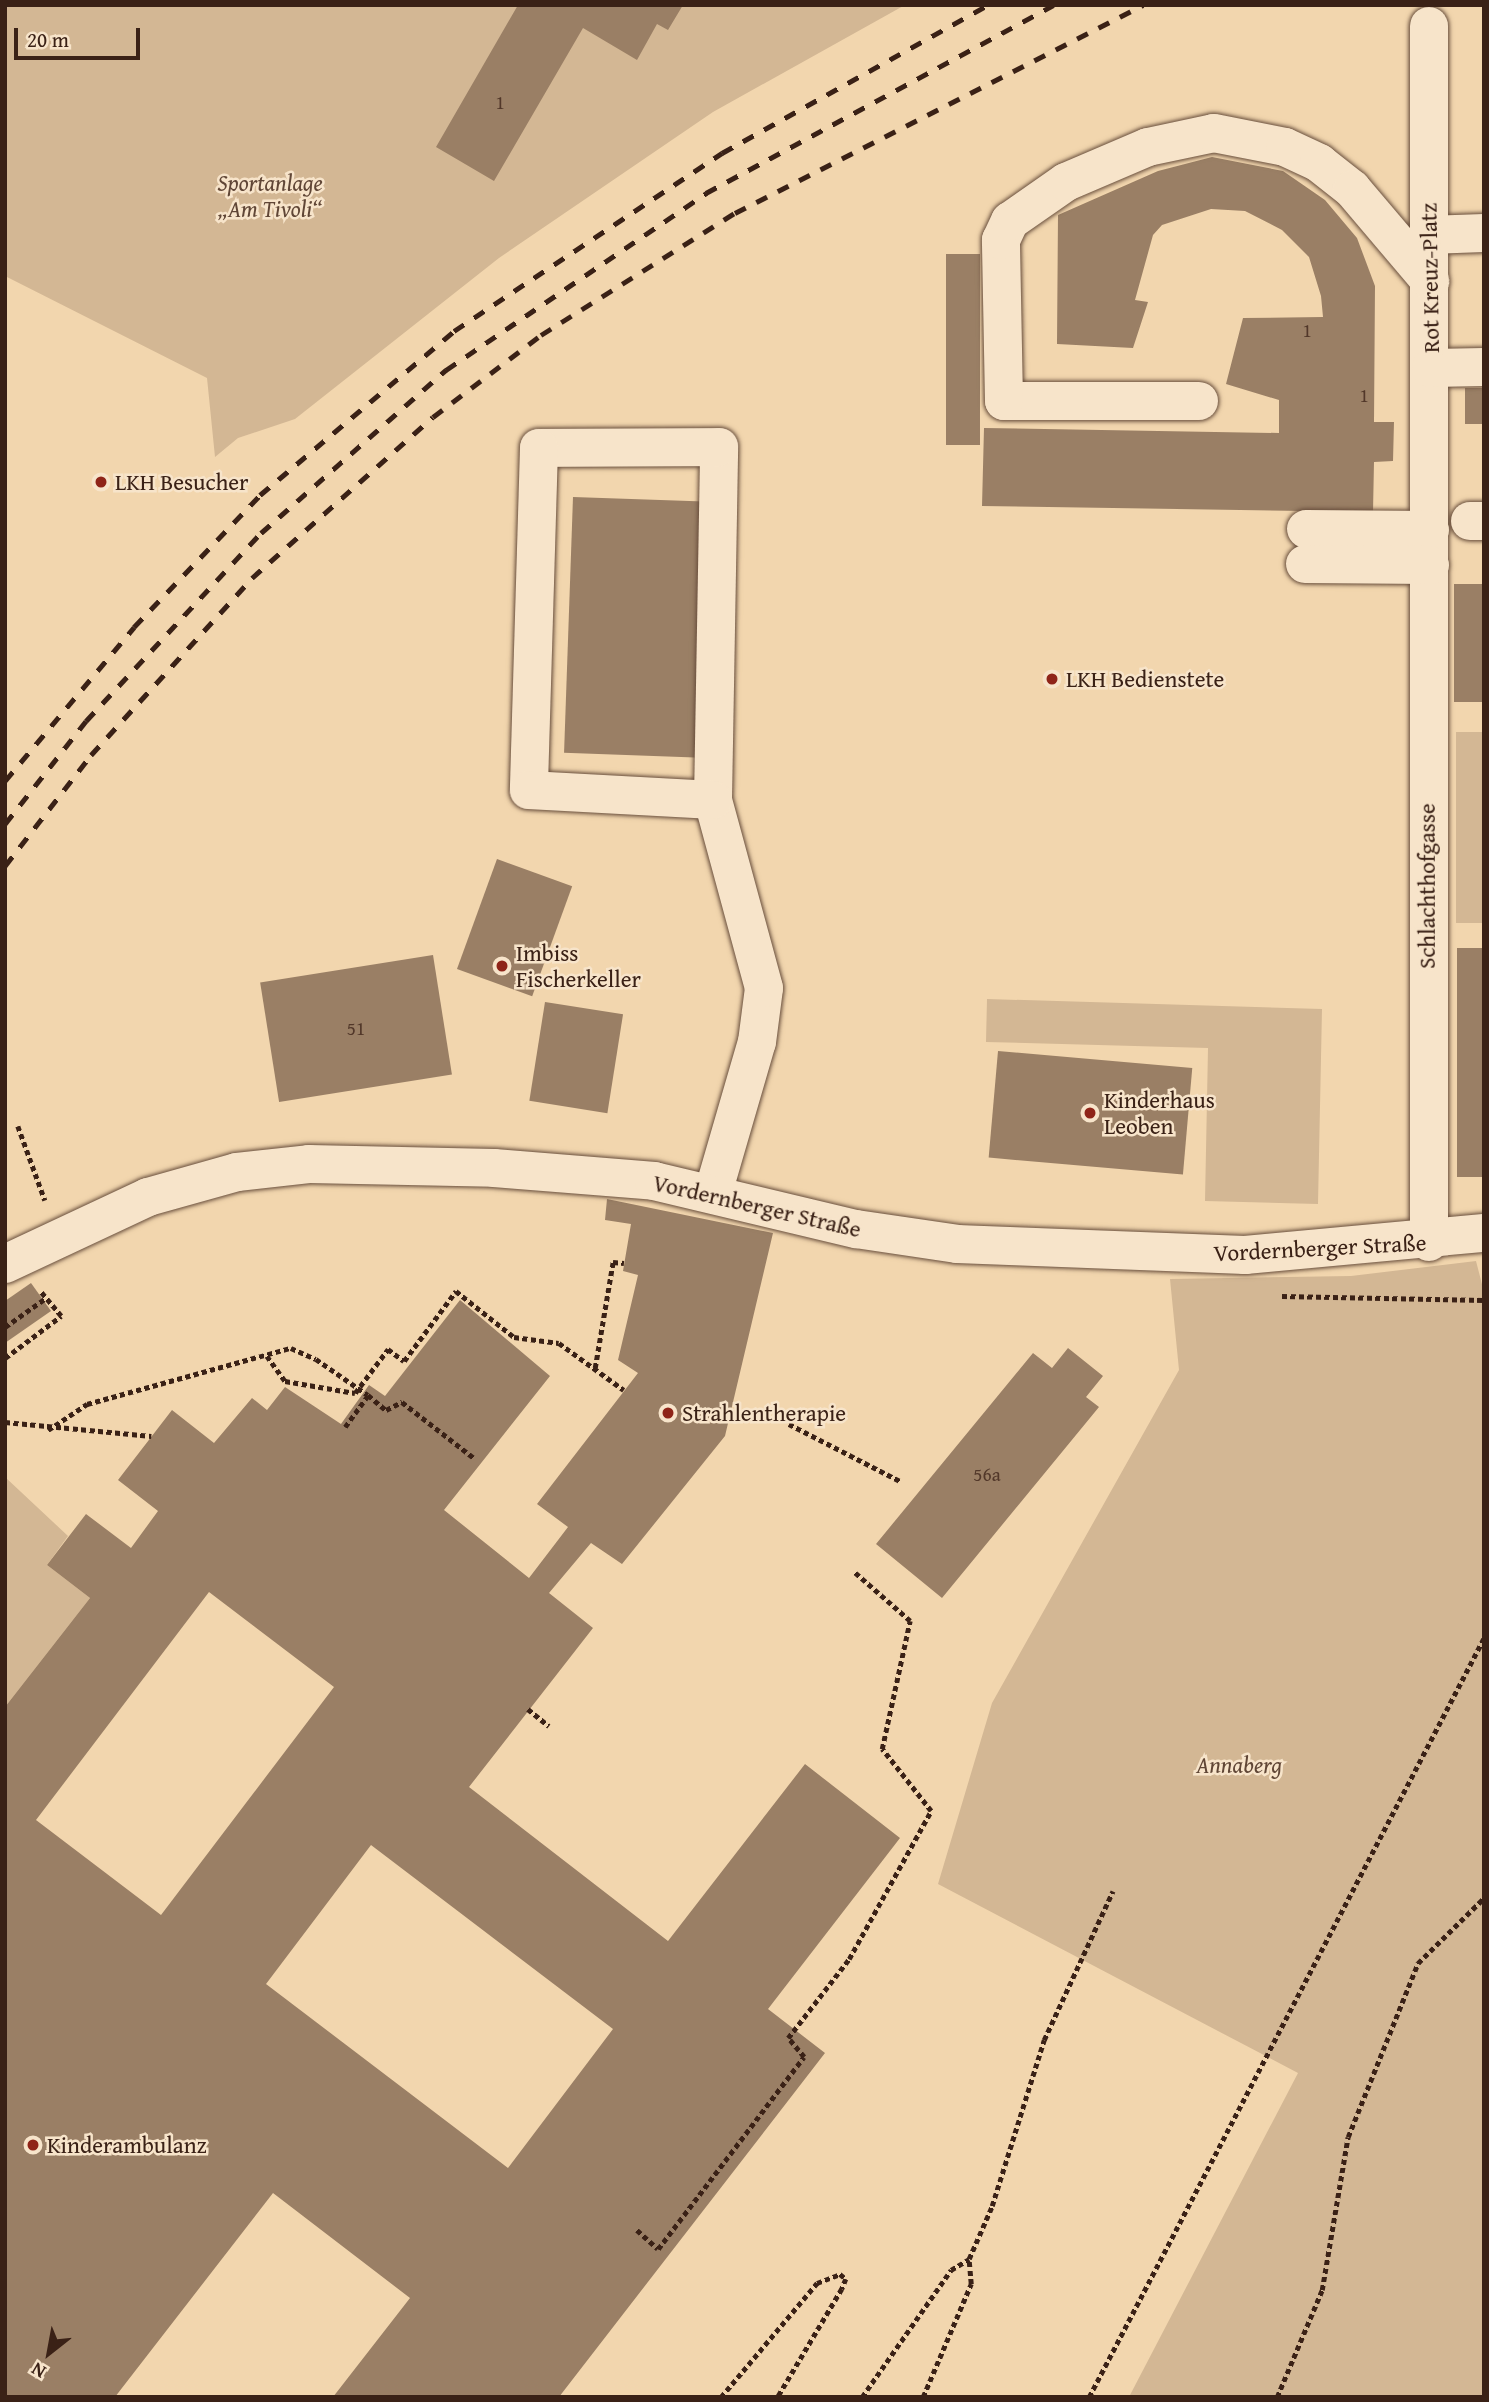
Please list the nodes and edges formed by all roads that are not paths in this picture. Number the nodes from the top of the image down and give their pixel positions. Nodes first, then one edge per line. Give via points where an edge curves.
1 (1429, 26) dead end
2 (1484, 233) edge
3 (1428, 235) junction
4 (1430, 281) junction
5 (1484, 368) edge
6 (1431, 369) junction
7 (1199, 401) dead end
8 (1305, 546) dead end
9 (1430, 547) junction
10 (713, 800) junction
11 (713, 1193) junction
12 (1484, 1233) edge
13 (1429, 1242) junction
14 (5, 1264) edge

1 - 3 street, Rot Kreuz-Platz
2 - 3 street
3 - 4 street, Rot Kreuz-Platz
4 - 6 street, Rot Kreuz-Platz
4 - 7 street via 1352,189 1319,163 1284,147 1213,133 1148,147 1089,172 1010,221 1001,240 1004,401
5 - 6 street
6 - 9 street, Rot Kreuz-Platz
8 - 9 street
9 - 13 street, Schlachthofgasse
10 - 10 street via 719,447 539,448 529,790
10 - 11 street via 764,988 757,1042
11 - 13 street, Vordernberger Straße via 856,1229 957,1244 1245,1255
11 - 14 street, Vordernberger Straße via 654,1181 494,1168 309,1164 237,1172 148,1197
12 - 13 street, Vordernberger Straße

